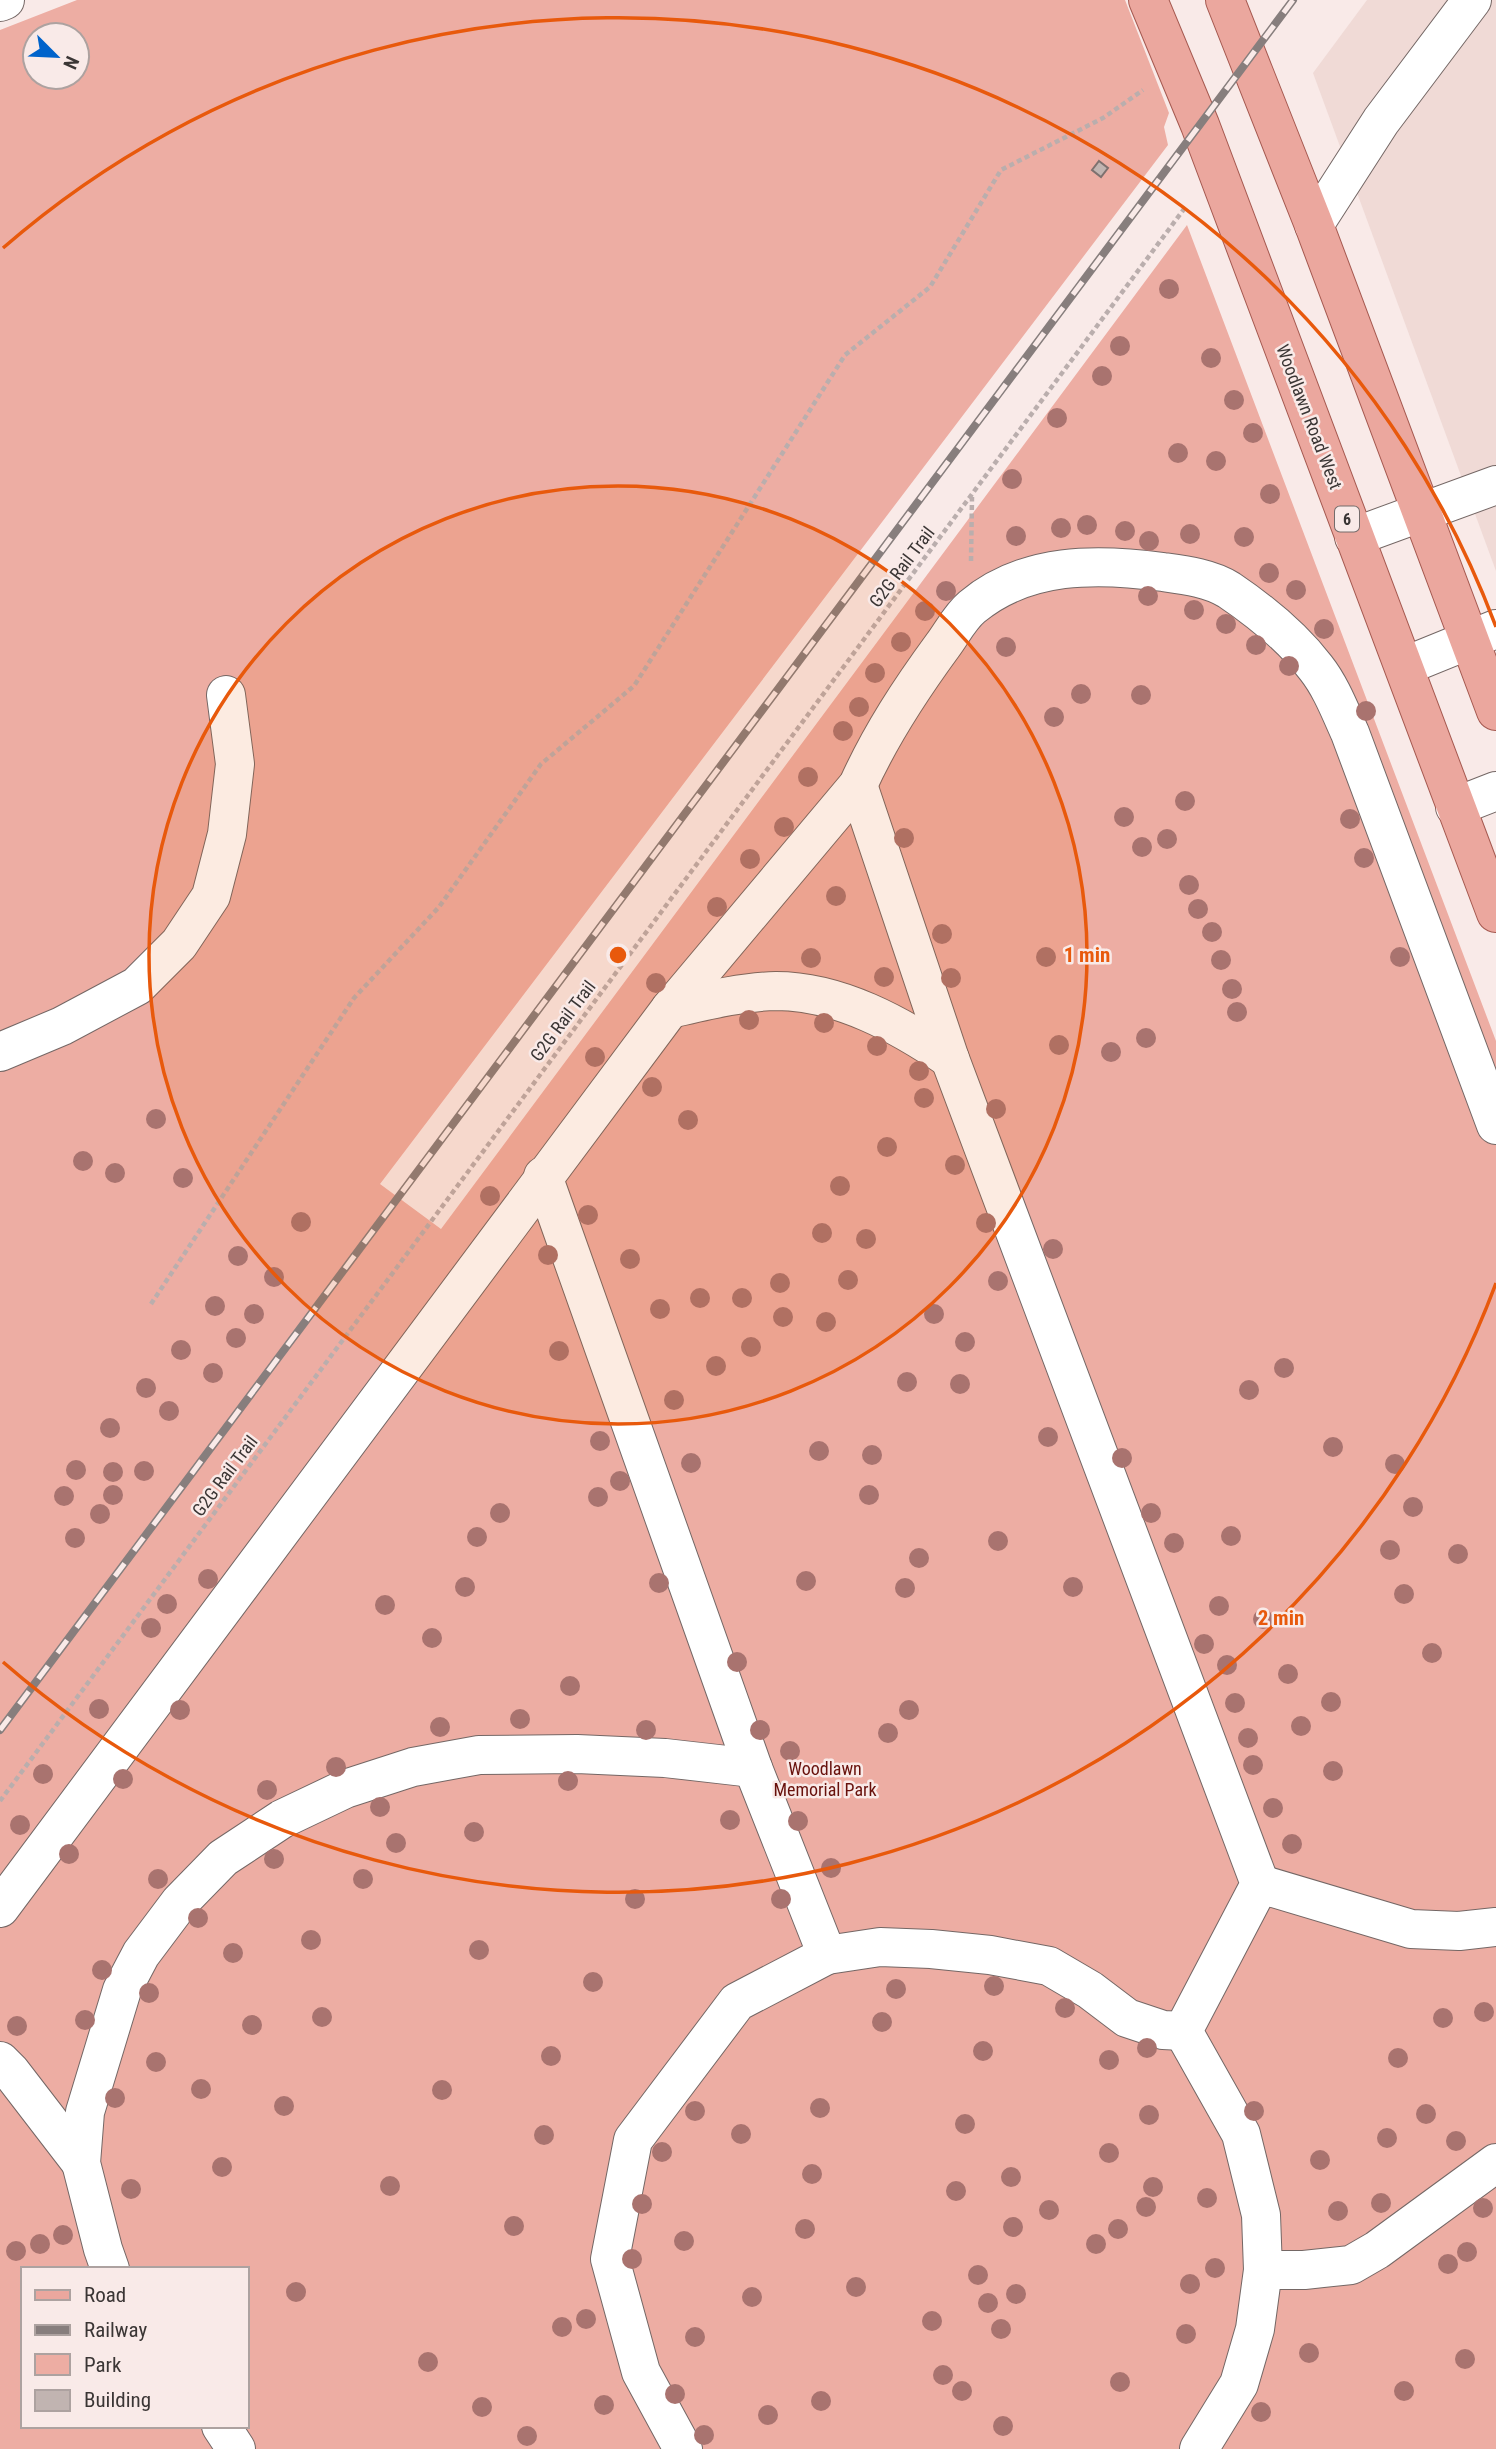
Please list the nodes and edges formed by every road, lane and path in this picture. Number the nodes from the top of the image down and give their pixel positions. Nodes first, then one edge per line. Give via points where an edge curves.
1 (5, 0) edge
2 (1148, 0) edge
3 (1225, 0) edge
4 (1472, 0) edge
5 (0, 2) edge
6 (1144, 90) dead end
7 (1190, 201) dead end
8 (1314, 225) junction
9 (1496, 485) edge
10 (972, 496) junction
11 (1423, 512) junction
12 (1354, 537) junction
13 (970, 608) junction
14 (1483, 634) edge
15 (1405, 667) junction
16 (226, 695) dead end
17 (1496, 711) edge
18 (858, 785) junction
19 (1496, 791) edge
20 (1455, 807) junction
21 (1496, 913) edge
22 (670, 1009) junction
23 (0, 1052) edge
24 (950, 1059) junction
25 (1496, 1125) edge
26 (543, 1176) junction
27 (151, 1304) dead end
28 (753, 1768) junction
29 (0, 1801) edge
30 (1260, 1884) junction
31 (0, 1908) edge
32 (1496, 1927) edge
33 (827, 1955) junction
34 (1183, 2031) junction
35 (0, 2060) edge
36 (81, 2163) junction
37 (1496, 2163) edge
38 (109, 2267) edge
39 (1263, 2270) junction
40 (222, 2428) edge
41 (236, 2449) edge
42 (683, 2449) edge
43 (1199, 2449) edge

1 - 5 street
2 - 12 main road, Woodlawn Road West / 6 via 1200,125
3 - 8 main road
4 - 8 street via 1381,121
6 - 27 path via 1103,118 1001,170 930,287 845,355 634,686 541,764 439,907 354,998
7 - 10 path, G2G Rail Trail
8 - 11 main road
9 - 11 street
10 - 13 path
10 - 29 path, G2G Rail Trail
11 - 12 street
11 - 14 main road
12 - 15 main road, Woodlawn Road West / 6
13 - 18 street via 907,695
13 - 25 street via 1001,587 1034,576 1069,567 1105,566 1192,576 1227,589 1286,636 1316,668 1350,733
14 - 15 street
14 - 17 main road
15 - 20 main road, Woodlawn Road West / 6
16 - 23 street via 235,764 227,834 211,896 179,944 137,986
18 - 22 street
18 - 24 street
19 - 20 street
20 - 21 main road, Woodlawn Road West / 6
22 - 24 street via 724,996 778,991 822,997 864,1010 915,1035
22 - 26 street
24 - 30 street
26 - 28 street
26 - 31 street
28 - 33 street
28 - 36 street via 640,1757 479,1755 413,1767 345,1789 282,1819 223,1858 180,1902 141,1954 122,1990 85,2112
30 - 32 street via 1411,1928 1460,1931
30 - 34 street
33 - 34 street via 880,1947 931,1949 1048,1966 1127,2018 1163,2030
33 - 42 street via 737,2003 633,2140 610,2259 641,2372
34 - 39 street via 1241,2134 1261,2215
35 - 36 street
36 - 38 street
37 - 39 street via 1351,2265
39 - 43 street via 1255,2329 1239,2384
40 - 41 street

